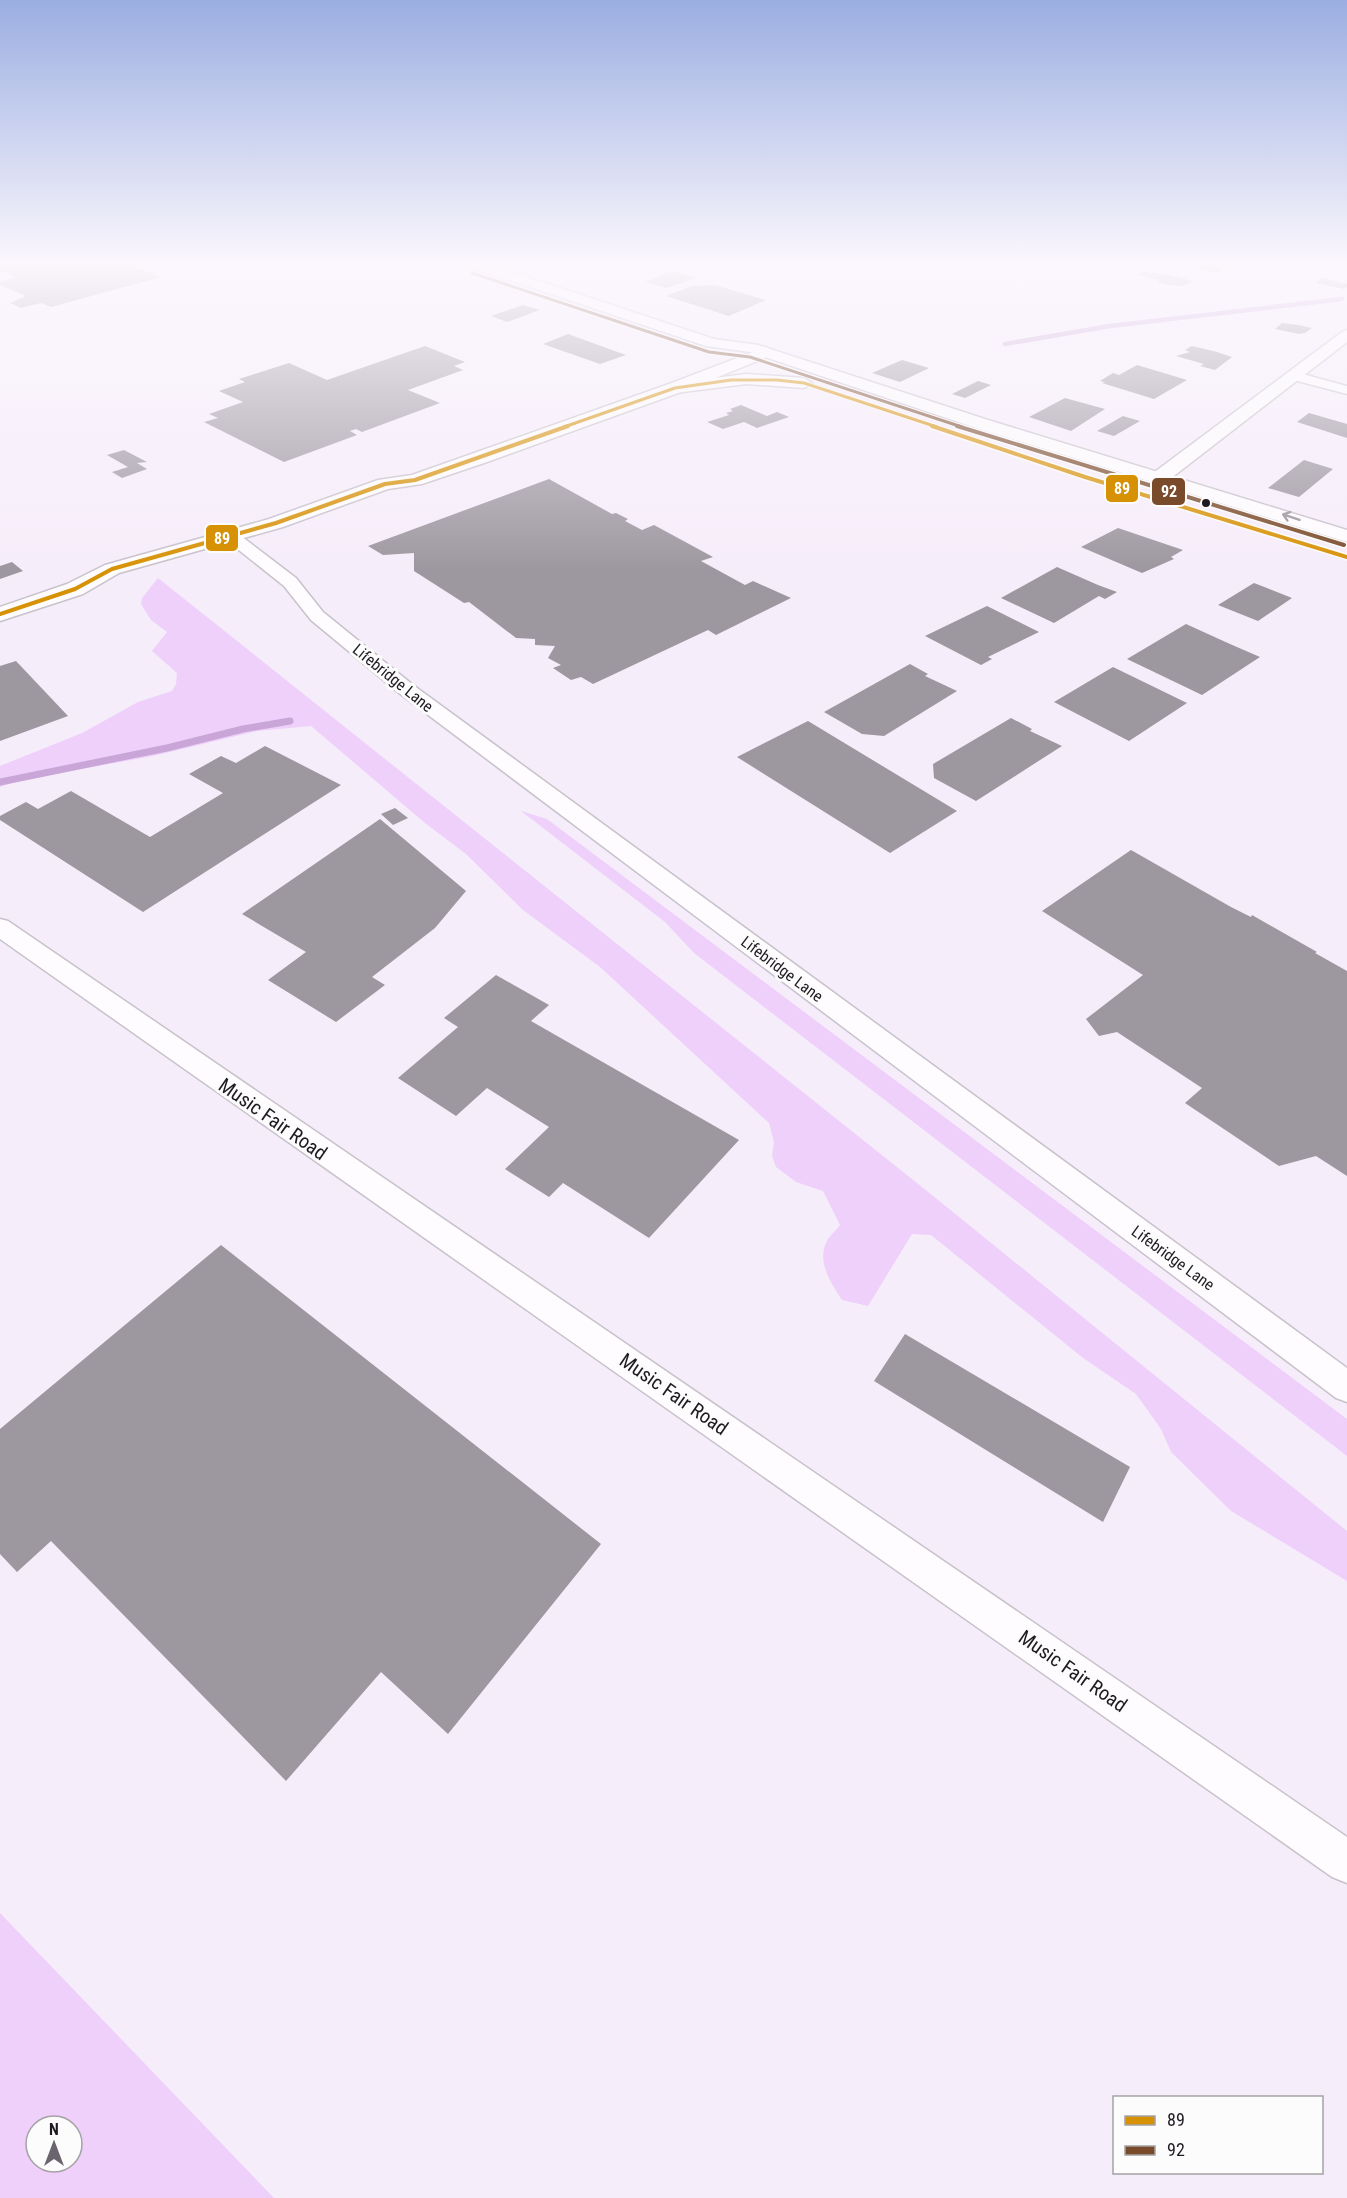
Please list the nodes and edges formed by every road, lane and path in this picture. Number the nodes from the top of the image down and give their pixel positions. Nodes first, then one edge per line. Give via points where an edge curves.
1 (714, 367) edge
2 (722, 367) edge
3 (770, 367) edge
4 (787, 367) edge
5 (1307, 367) edge
6 (1295, 376) junction
7 (804, 384) junction
8 (675, 388) junction
9 (1347, 390) edge
10 (1160, 478) junction
11 (385, 484) junction
12 (231, 536) junction
13 (1347, 536) edge
14 (1347, 557) edge
15 (0, 614) edge
16 (0, 927) edge
17 (1347, 1387) edge
18 (1347, 1862) edge

1 - 11 main road via 398,473
2 - 8 main road
3 - 7 main road
4 - 10 main road
5 - 6 main road
6 - 9 street
6 - 10 main road
7 - 8 main road via 746,379
7 - 14 main road via 1085,477
8 - 11 main road via 415,480
13 -> 10 main road
11 - 12 main road
12 - 15 main road via 194,555 99,587 75,588
12 - 17 street, Lifebridge Lane via 290,582 317,616 406,689
16 - 18 street, Music Fair Road

